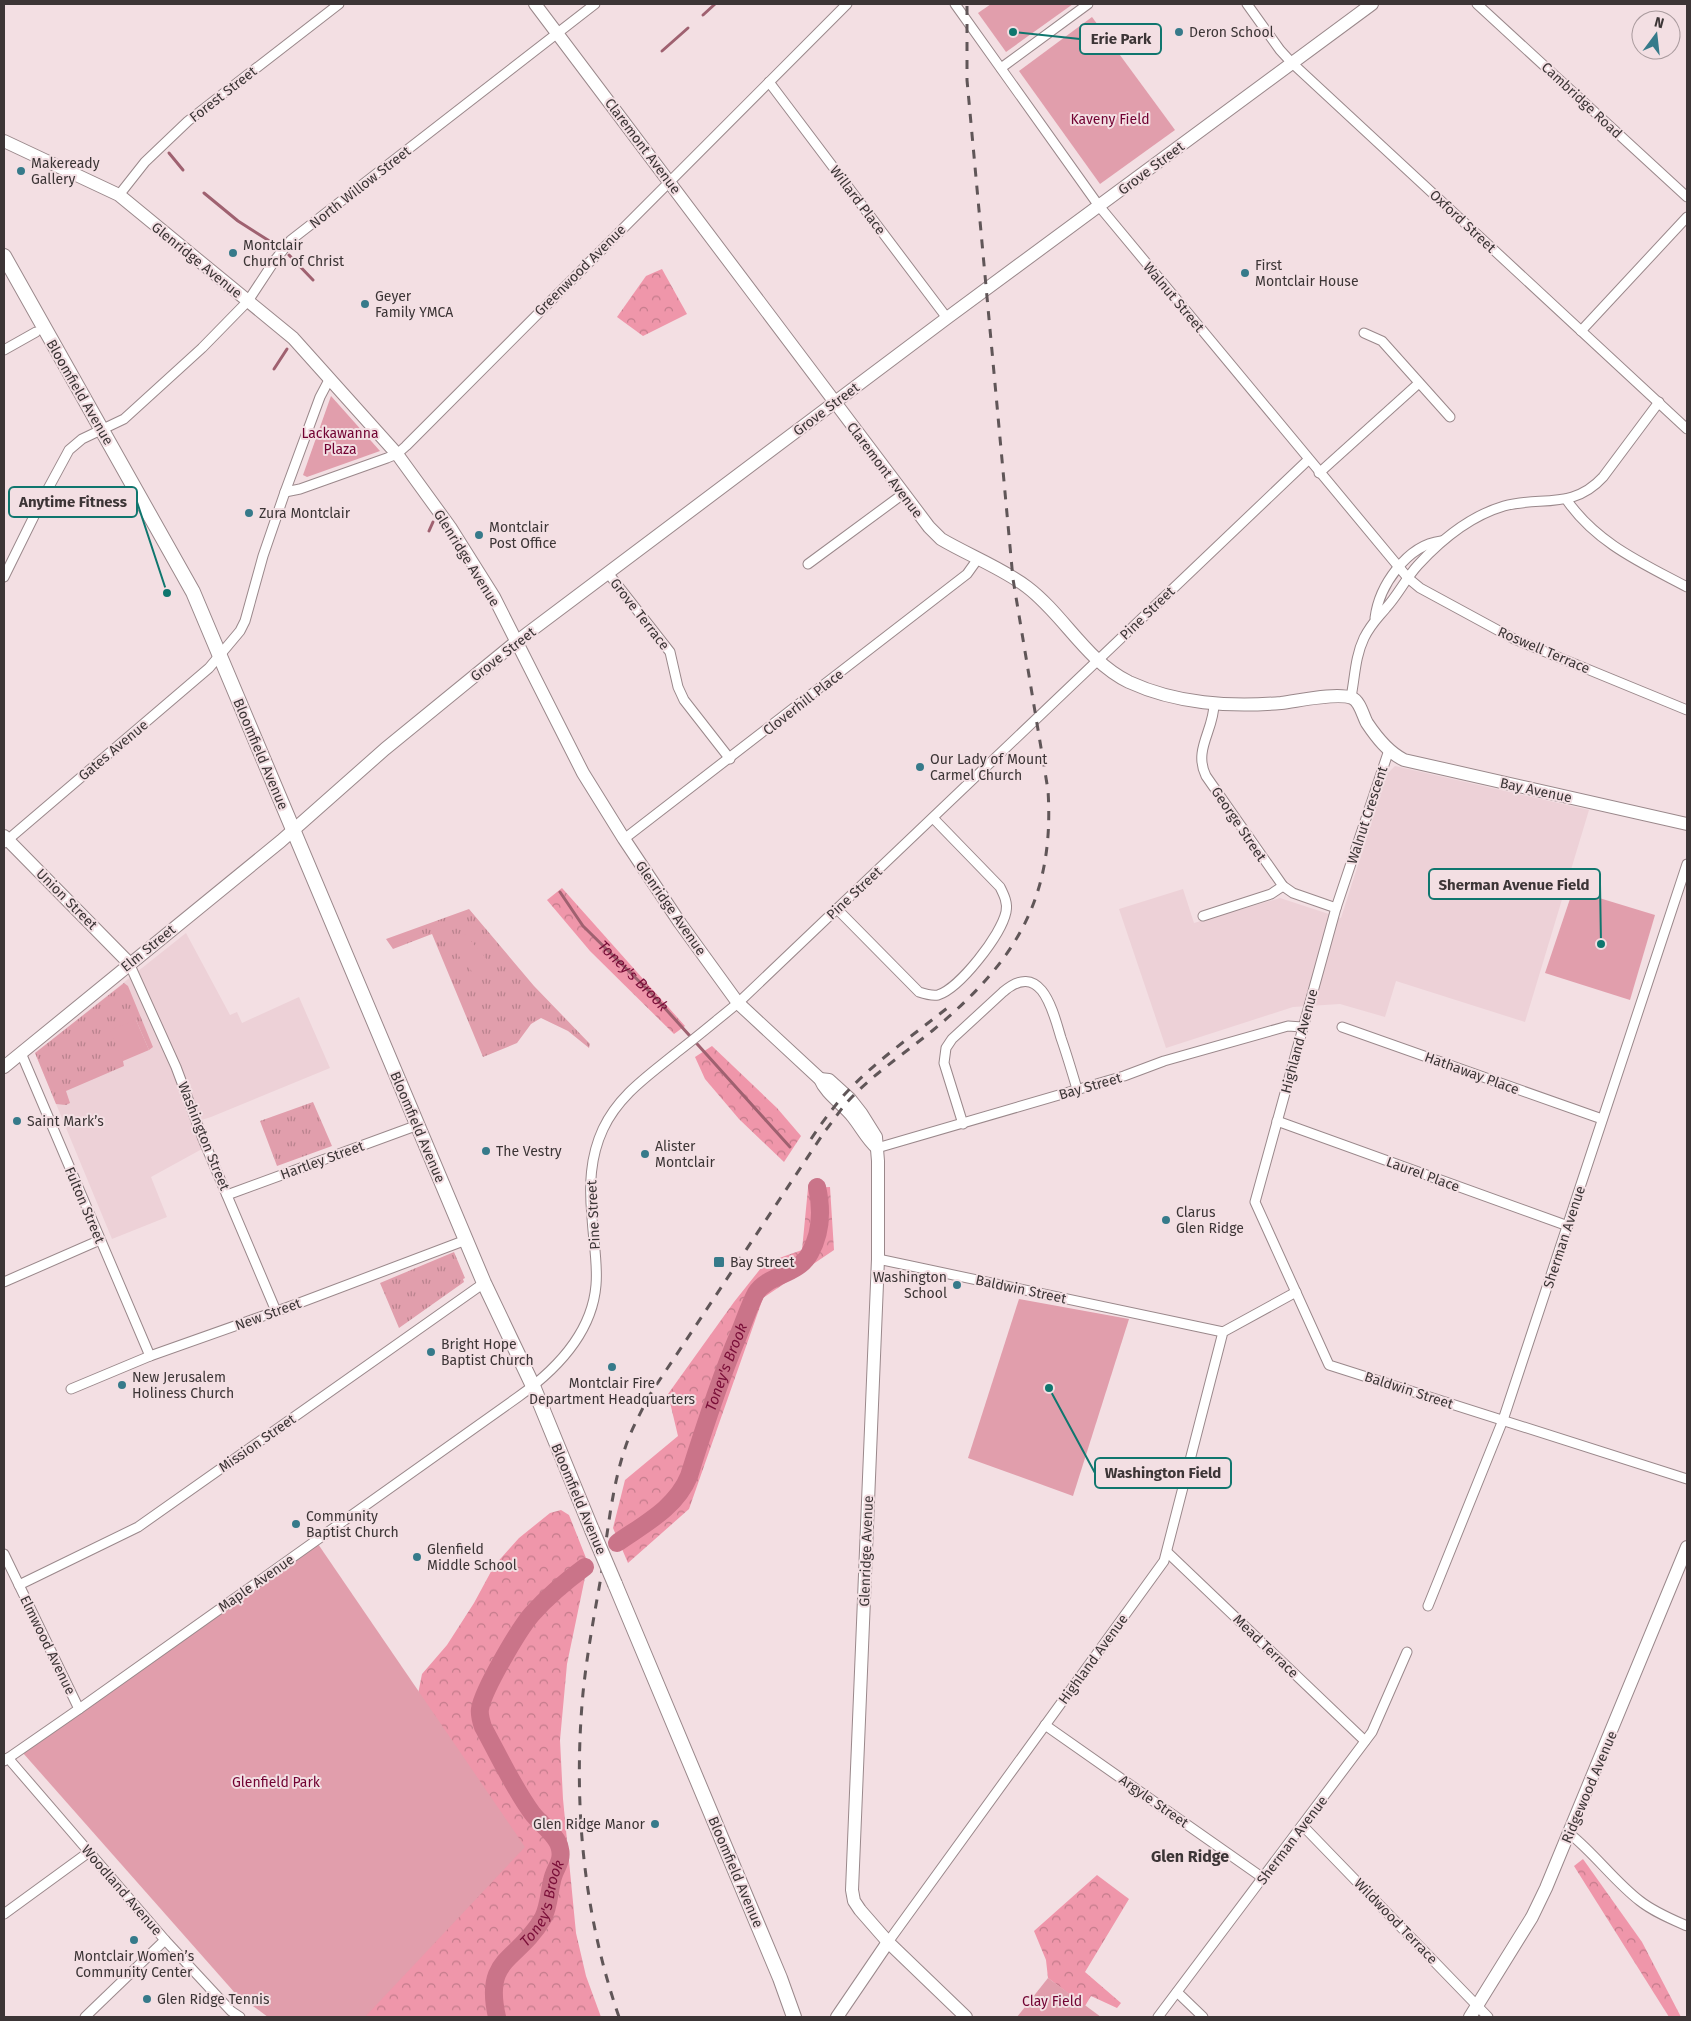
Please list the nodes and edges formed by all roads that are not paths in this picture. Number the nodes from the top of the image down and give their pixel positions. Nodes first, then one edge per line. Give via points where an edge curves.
1 (338, 4) edge
2 (535, 4) edge
3 (595, 4) edge
4 (847, 4) edge
5 (955, 4) edge
6 (1088, 4) edge
7 (1247, 4) edge
8 (1372, 4) edge
9 (1477, 4) edge
10 (558, 34) junction
11 (1291, 62) junction
12 (1001, 68) junction
13 (769, 82) junction
14 (4, 141) edge
15 (669, 181) junction
16 (119, 195) junction
17 (1687, 197) edge
18 (1098, 206) junction
19 (1687, 217) edge
20 (4, 256) edge
21 (248, 301) junction
22 (947, 318) junction
23 (1581, 331) junction
24 (36, 332) dead end
25 (1364, 333) dead end
26 (4, 350) edge
27 (330, 378) junction
28 (1420, 383) junction
29 (834, 402) junction
30 (1659, 402) junction
31 (1450, 417) dead end
32 (101, 429) junction
33 (1687, 429) edge
34 (397, 454) junction
35 (1308, 460) junction
36 (1319, 473) junction
37 (285, 492) junction
38 (903, 494) junction
39 (1566, 499) junction
40 (1440, 541) junction
41 (977, 560) junction
42 (808, 564) dead end
43 (1398, 567) junction
44 (608, 573) junction
45 (4, 577) edge
46 (1408, 578) junction
47 (1687, 587) edge
48 (1375, 618) junction
49 (516, 642) junction
50 (220, 655) junction
51 (1098, 660) junction
52 (1351, 697) junction
53 (1214, 704) junction
54 (1687, 710) edge
55 (1388, 750) junction
56 (730, 759) junction
57 (933, 818) junction
58 (1687, 824) edge
59 (293, 831) junction
60 (5, 839) edge
61 (624, 839) junction
62 (1687, 864) edge
63 (1283, 886) junction
64 (1336, 908) junction
65 (838, 910) junction
66 (1203, 916) dead end
67 (129, 963) junction
68 (738, 1004) junction
69 (1302, 1027) junction
70 (1342, 1027) dead end
71 (21, 1053) junction
72 (4, 1067) edge
73 (1077, 1089) junction
74 (1602, 1119) junction
75 (1277, 1121) junction
76 (963, 1124) junction
77 (418, 1125) junction
78 (877, 1148) junction
79 (1263, 1175) joint
80 (227, 1195) junction
81 (1568, 1226) junction
82 (100, 1240) junction
83 (466, 1240) junction
84 (878, 1259) junction
85 (4, 1282) edge
86 (484, 1283) junction
87 (1296, 1292) junction
88 (276, 1311) junction
89 (1223, 1332) junction
90 (150, 1356) junction
91 (533, 1386) junction
92 (71, 1389) dead end
93 (1503, 1420) junction
94 (1687, 1479) edge
95 (1687, 1547) edge
96 (1167, 1552) junction
97 (4, 1554) edge
98 (19, 1585) junction
99 (1428, 1606) dead end
100 (1406, 1652) dead end
101 (79, 1709) junction
102 (1045, 1725) junction
103 (1365, 1741) junction
104 (6, 1759) edge
105 (1303, 1826) junction
106 (1568, 1839) junction
107 (89, 1852) junction
108 (1263, 1878) junction
109 (4, 1914) edge
110 (1687, 1926) edge
111 (165, 1940) junction
112 (888, 1942) junction
113 (1177, 1992) junction
114 (1477, 2006) junction
115 (85, 2017) edge
116 (240, 2017) edge
117 (794, 2017) edge
118 (837, 2017) edge
119 (966, 2017) edge
120 (1158, 2017) edge
121 (1203, 2017) edge
122 (1470, 2017) edge
123 (1488, 2017) edge

1 - 16 street, Forest Street via 188,121 141,166
2 - 10 street, Claremont Avenue
3 - 10 street, North Willow Street
4 - 13 street, Greenwood Avenue
5 - 12 street, Walnut Street
6 - 12 street
7 - 11 street, Oxford Street
8 - 11 street, Grove Street
9 - 17 street, Cambridge Road
10 - 15 street, Claremont Avenue
10 - 21 street, North Willow Street via 291,240 278,254
11 - 18 street, Grove Street
11 - 23 street, Oxford Street
12 - 18 street, Walnut Street
13 - 15 street, Greenwood Avenue
13 - 22 street, Willard Place
14 - 16 street, Glenridge Avenue
15 - 29 street, Claremont Avenue
15 - 34 street, Greenwood Avenue
16 - 21 street, Glenridge Avenue
18 - 22 street, Grove Street
18 - 35 street, Walnut Street
19 - 23 street
20 - 32 main road, Bloomfield Avenue
21 - 27 street, Glenridge Avenue via 294,338
21 - 32 street, North Willow Street via 129,414 118,423
22 - 29 street, Grove Street
23 - 30 street, Oxford Street
24 - 26 street
25 - 28 street via 1382,342
27 - 34 street, Glenridge Avenue
27 - 37 street
28 - 31 street
28 - 36 street
29 - 38 street, Claremont Avenue
29 - 44 street, Grove Street
30 - 33 street, Oxford Street
30 - 39 street via 1595,486
32 - 45 street, North Willow Street via 77,442 64,457
32 - 50 main road, Bloomfield Avenue via 193,592
34 - 37 street, Greenwood Avenue
34 - 49 street, Glenridge Avenue via 450,527 494,597
35 - 36 street, Walnut Street
35 - 51 street, Pine Street
36 - 43 street, Walnut Street
37 - 50 street via 245,621
38 - 41 street, Claremont Avenue via 941,539
38 - 42 street
39 - 40 street via 1504,506 1468,522
39 - 47 street via 1596,534 1621,552
40 - 43 street via 1430,542
40 - 46 street
41 - 51 street, Claremont Avenue via 1027,587
41 - 56 street, Cloverhill Place via 967,574
43 - 46 street, Walnut Street
43 - 48 street via 1377,604
44 - 49 street, Grove Street
44 - 56 street, Grove Terrace via 670,652 684,700
46 - 48 street
46 - 54 street, Roswell Terrace via 1420,588 1514,639
48 - 52 street via 1357,656
49 - 59 street, Grove Street via 385,749
49 - 61 street, Glenridge Avenue via 583,773
50 - 59 main road, Bloomfield Avenue
50 - 60 street, Gates Avenue via 209,668
51 - 53 street, Claremont Avenue via 1116,674 1148,689 1174,698
51 - 57 street, Pine Street
52 - 53 street, Claremont Avenue via 1268,704
52 - 55 street, Walnut Crescent
53 - 63 street, George Street via 1201,754 1203,769
55 - 58 street, Bay Avenue via 1413,763
55 - 64 street, Walnut Crescent
56 - 61 street, Cloverhill Place
57 - 65 street, Pine Street
57 - 65 street via 1000,887 1006,899 1006,912 993,938 952,987 937,995 919,992
59 - 67 street, Elm Street
59 - 77 main road, Bloomfield Avenue
60 - 67 street, Union Street
61 - 68 street, Glenridge Avenue
62 - 74 street, Sherman Avenue
63 - 64 street, George Street via 1293,893
63 - 66 street via 1272,894
64 - 69 street, Highland Avenue
65 - 68 street, Pine Street
67 - 71 street, Elm Street
67 - 80 street, Washington Street via 176,1067
68 - 78 street, Glenridge Avenue via 820,1079 824,1088 844,1106
68 - 91 street, Pine Street via 623,1098 603,1128 593,1157 590,1180 596,1276 593,1302 571,1348
69 - 73 street, Bay Street via 1288,1026
69 - 75 street, Highland Avenue
70 - 74 street, Hathaway Place
71 - 72 street, Elm Street
71 - 82 street, Fulton Street
73 - 76 street, Bay Street
73 - 76 street via 1050,1002 1036,984 1011,984 946,1048 944,1063
74 - 81 street, Sherman Avenue
75 - 79 street, Highland Avenue
75 - 81 street, Laurel Place
76 - 78 street, Bay Street
77 - 80 street, Hartley Street
77 - 83 main road, Bloomfield Avenue
78 - 84 street, Glenridge Avenue
79 - 87 street, Baldwin Street via 1255,1202
80 - 88 street, Washington Street
81 - 93 street, Sherman Avenue
82 - 85 street
82 - 90 street, Fulton Street
83 - 86 main road, Bloomfield Avenue
83 - 88 street, New Street
84 - 89 street, Baldwin Street
84 - 112 street, Glenridge Avenue via 852,1890 860,1910
86 - 91 main road, Bloomfield Avenue
86 - 98 street, Mission Street via 138,1527
87 - 89 street
87 - 93 street, Baldwin Street via 1329,1365
88 - 90 street, New Street
89 - 96 street, Highland Avenue
90 - 92 street, New Street
91 - 101 street, Maple Avenue
91 - 117 main road, Bloomfield Avenue, bridge
93 - 94 street, Baldwin Street
93 - 99 street, Sherman Avenue
95 - 106 street, Ridgewood Avenue
96 - 102 street, Highland Avenue via 1164,1561
96 - 103 street, Mead Terrace
97 - 98 street, Elmwood Avenue
98 - 101 street, Elmwood Avenue
100 - 103 street, Sherman Avenue via 1372,1732
101 - 104 street, Maple Avenue
102 - 108 street, Argyle Street
102 - 112 street, Highland Avenue
103 - 105 street, Sherman Avenue
104 - 107 street, Woodland Avenue
105 - 108 street, Sherman Avenue
105 - 114 street, Wildwood Terrace
106 - 110 street via 1586,1847 1639,1900
106 - 114 street, Ridgewood Avenue via 1532,1917
107 - 109 street
107 - 111 street, Woodland Avenue
108 - 113 street, Sherman Avenue
111 - 115 street
111 - 116 street, Woodland Avenue
112 - 118 street, Highland Avenue
112 - 119 street, Glenridge Avenue
113 - 120 street, Sherman Avenue
113 - 121 street
114 - 122 street, Ridgewood Avenue
114 - 123 street, Wildwood Terrace

